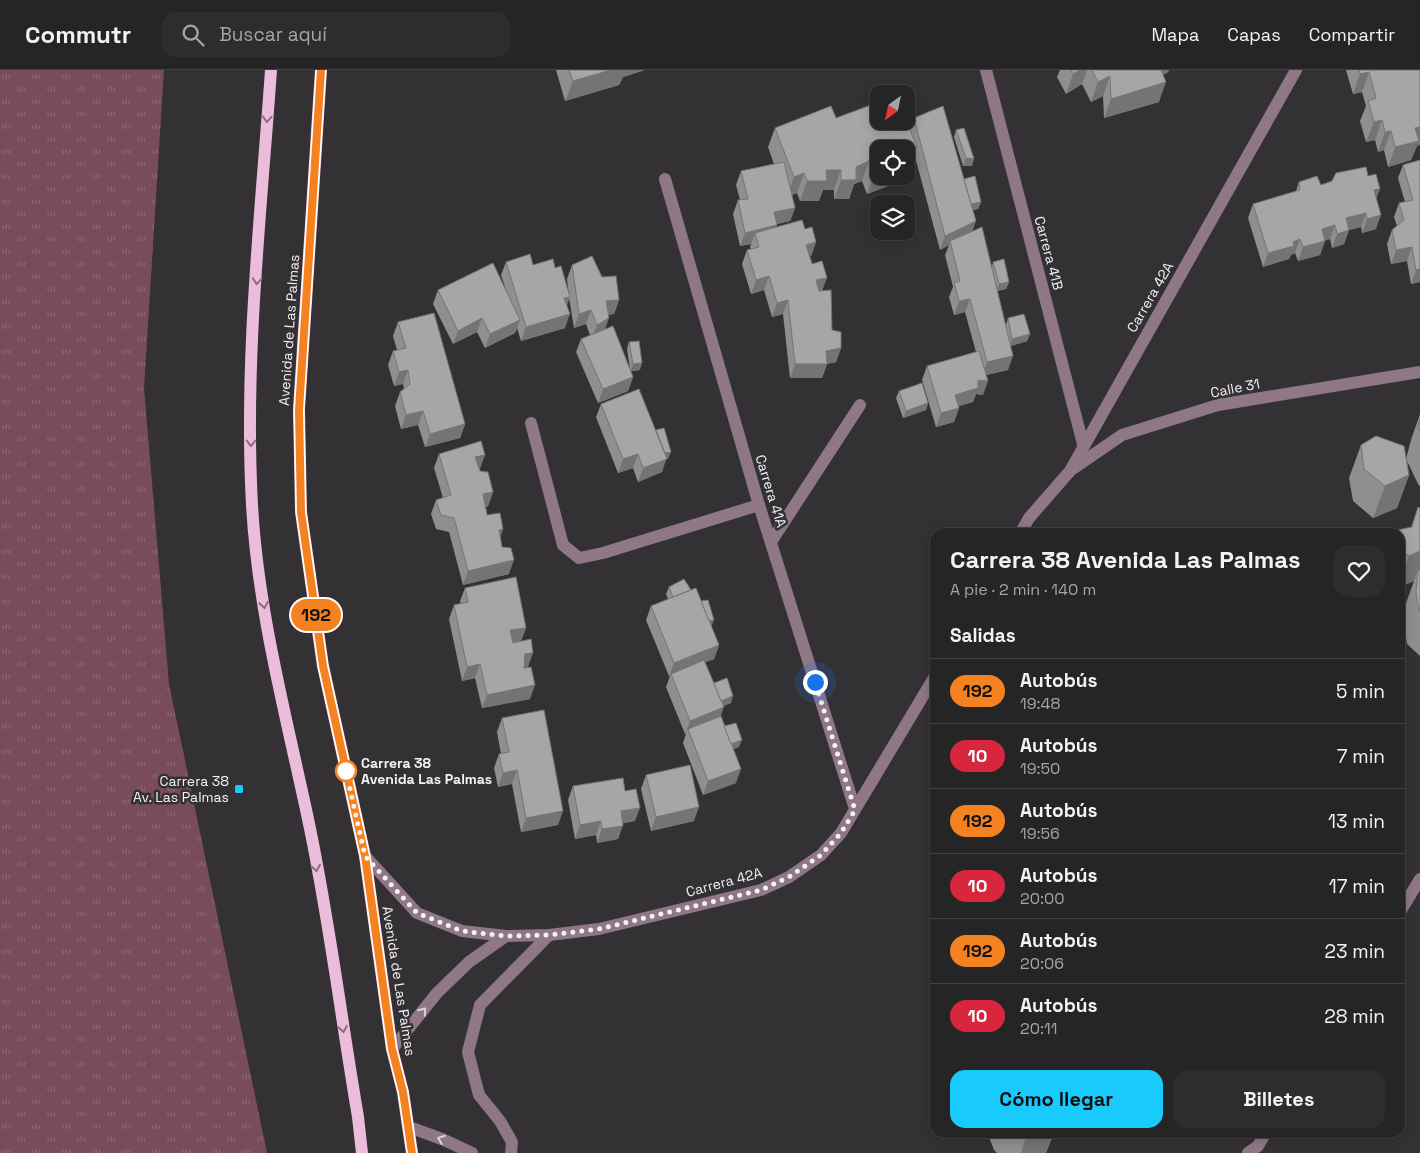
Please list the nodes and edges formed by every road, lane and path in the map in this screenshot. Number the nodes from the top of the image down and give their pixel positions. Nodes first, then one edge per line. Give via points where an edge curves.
1 (271, 70) edge
2 (321, 70) edge
3 (986, 70) edge
4 (1296, 70) edge
5 (666, 178) dead end
6 (1420, 372) edge
7 (860, 405) dead end
8 (531, 423) dead end
9 (1083, 444) junction
10 (1070, 471) junction
11 (760, 506) junction
12 (1024, 528) edge
13 (771, 542) junction
14 (930, 684) edge
15 (855, 810) junction
16 (365, 856) junction
17 (1420, 879) edge
18 (1405, 904) edge
19 (549, 935) junction
20 (506, 936) junction
21 (392, 1049) junction
22 (410, 1127) junction
23 (1263, 1138) edge
24 (362, 1153) edge
25 (412, 1153) edge
26 (472, 1153) edge
27 (511, 1153) edge
28 (1248, 1153) edge

1 -> 24 main road via 251,367 252,506 277,684 308,820
2 - 16 main road, Avenida de Las Palmas via 299,410 301,512 323,666
3 - 9 street, Carrera 41B
4 - 9 street, Carrera 42A
5 - 11 street, Carrera 41A
6 - 10 street, Calle 31 via 1218,405 1122,434
7 - 13 street
8 - 11 street via 563,545 579,558
9 - 10 street, Carrera 42A
10 - 12 street, Carrera 42A
11 - 13 street, Carrera 41A
13 - 15 street, Carrera 41A
14 - 15 street, Carrera 42A
15 - 19 street, Carrera 42A via 841,833 821,855 789,877 761,890 599,929
16 - 20 street, Carrera 42A via 417,913 462,931
16 - 21 main road, Avenida de Las Palmas
17 - 18 street
19 - 20 street, Carrera 42A
19 - 27 street via 480,1005 468,1052 478,1095 500,1121 512,1142
21 -> 20 street via 437,993 469,962
21 - 22 main road, Avenida de Las Palmas
22 - 25 main road, Avenida de Las Palmas
26 -> 22 street
23 - 28 street

